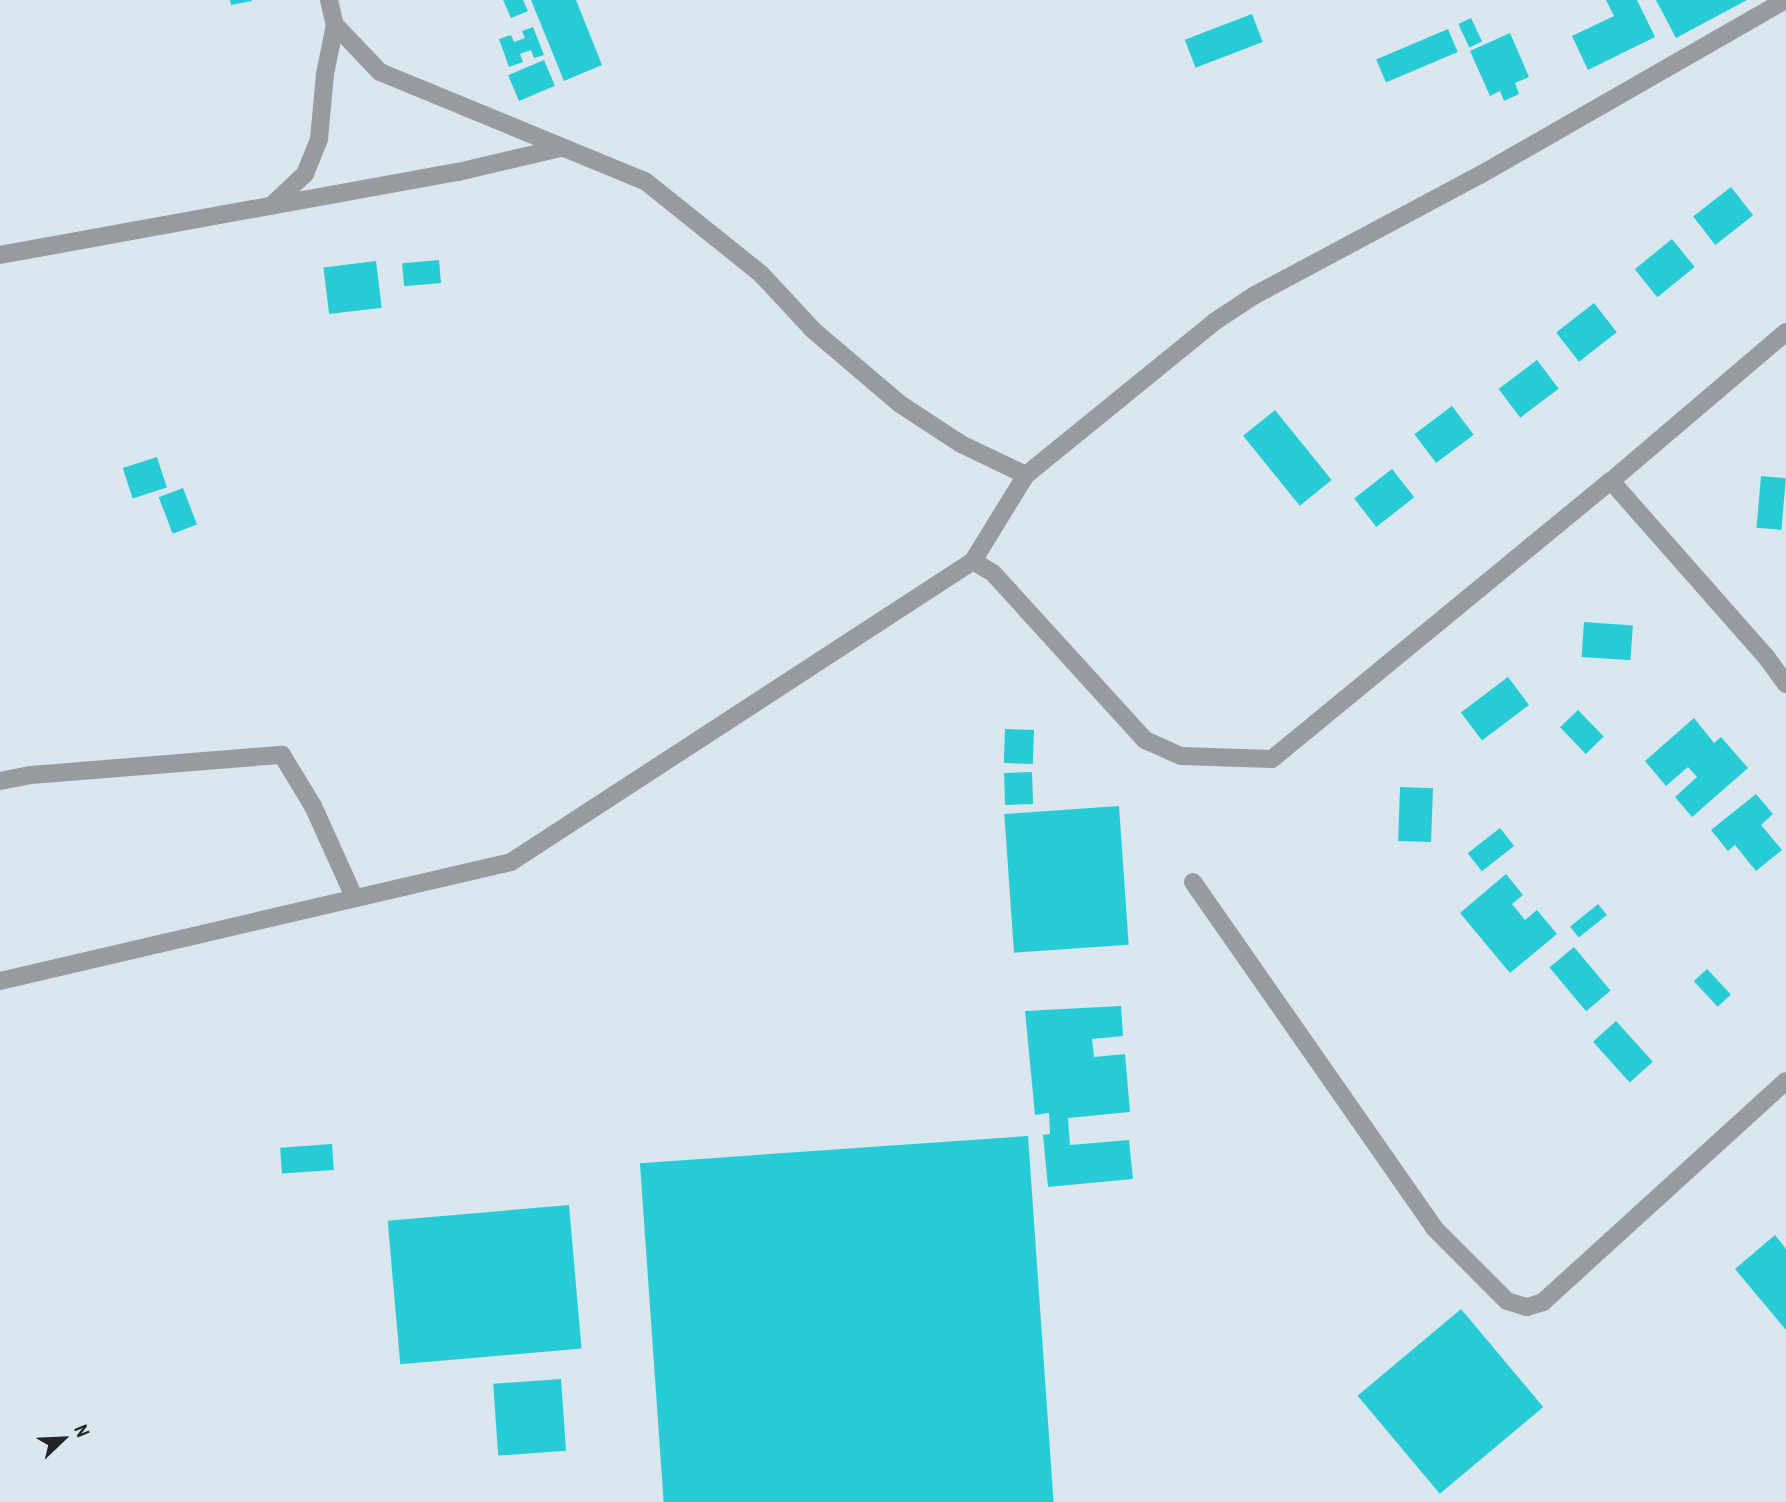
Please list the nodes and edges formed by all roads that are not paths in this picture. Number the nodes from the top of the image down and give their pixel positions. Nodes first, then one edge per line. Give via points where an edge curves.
1 (329, 0) edge
2 (1786, 1) edge
3 (335, 25) junction
4 (560, 148) junction
5 (270, 206) junction
6 (0, 255) edge
7 (1786, 332) edge
8 (1026, 474) junction
9 (1611, 481) junction
10 (973, 561) junction
11 (1786, 684) edge
12 (0, 781) edge
13 (1193, 882) dead end
14 (354, 897) junction
15 (0, 981) edge
16 (1786, 1081) edge

1 - 3 street
2 - 8 street via 1480,176 1255,295
3 - 4 street via 380,72
3 - 5 street via 319,139 305,174
4 - 5 street via 458,172
4 - 8 street via 645,181 761,274 813,330 900,404 961,444
5 - 6 street
7 - 9 street
8 - 10 street
9 - 10 street via 1272,759 1181,756 1145,740 993,573
9 - 11 street
10 - 14 street via 511,862
12 - 14 street via 282,755 313,806
13 - 16 street via 1434,1228 1507,1301 1527,1307 1543,1302
14 - 15 street

